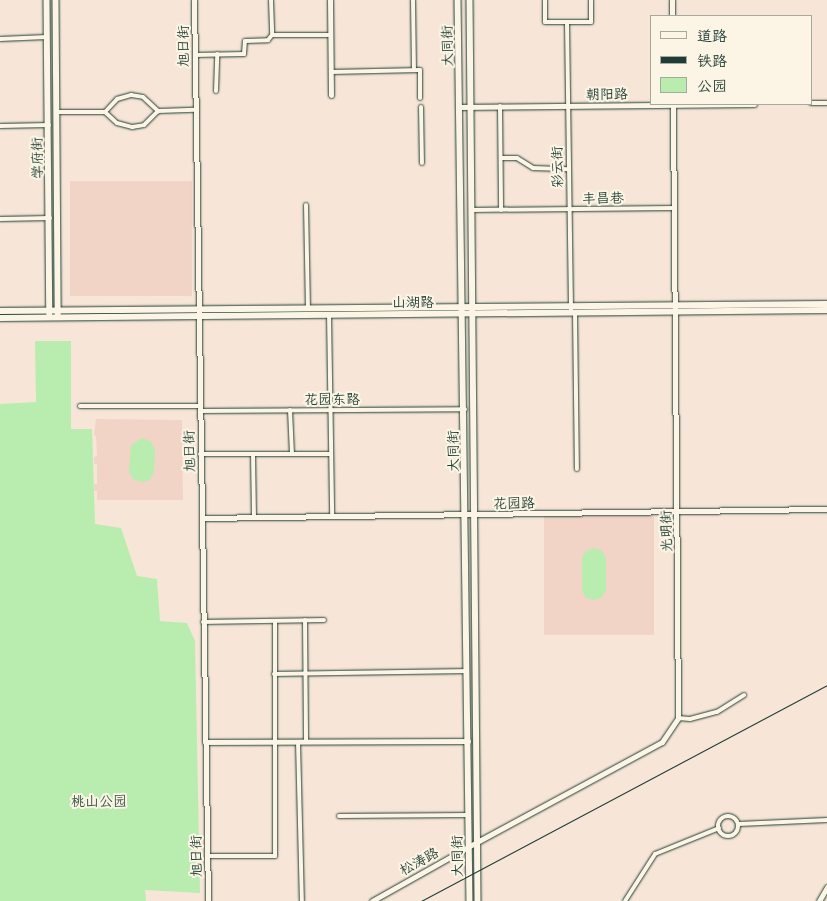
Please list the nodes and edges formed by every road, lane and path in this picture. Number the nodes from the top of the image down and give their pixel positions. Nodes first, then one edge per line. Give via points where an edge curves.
1 (47, 0) edge
2 (56, 0) edge
3 (194, 0) edge
4 (271, 0) edge
5 (330, 0) edge
6 (413, 0) edge
7 (458, 0) edge
8 (470, 0) edge
9 (545, 0) edge
10 (591, 0) edge
11 (672, 0) edge
12 (672, 15) edge
13 (567, 22) junction
14 (331, 35) junction
15 (272, 36) junction
16 (48, 37) junction
17 (0, 39) edge
18 (195, 54) junction
19 (217, 54) junction
20 (414, 70) junction
21 (331, 72) junction
22 (216, 91) dead end
23 (331, 95) dead end
24 (420, 98) dead end
25 (812, 103) edge
26 (827, 103) edge
27 (650, 104) edge
28 (568, 105) junction
29 (673, 105) edge
30 (471, 106) junction
31 (500, 106) junction
32 (421, 107) dead end
33 (460, 107) junction
34 (195, 110) junction
35 (158, 111) junction
36 (57, 112) junction
37 (105, 112) junction
38 (49, 125) junction
39 (0, 126) edge
40 (49, 154) junction
41 (57, 154) junction
42 (501, 158) junction
43 (422, 163) dead end
44 (569, 169) junction
45 (306, 205) dead end
46 (674, 208) junction
47 (569, 209) junction
48 (472, 210) junction
49 (502, 210) junction
50 (50, 218) junction
51 (0, 219) edge
52 (827, 304) edge
53 (571, 305) junction
54 (329, 307) junction
55 (463, 307) junction
56 (472, 307) junction
57 (198, 308) junction
58 (308, 308) junction
59 (675, 308) junction
60 (827, 310) edge
61 (0, 311) edge
62 (573, 312) junction
63 (58, 313) junction
64 (50, 314) junction
65 (463, 314) junction
66 (473, 314) junction
67 (198, 315) junction
68 (329, 315) junction
69 (0, 318) edge
70 (80, 406) dead end
71 (200, 409) junction
72 (465, 409) junction
73 (290, 410) junction
74 (331, 410) junction
75 (200, 454) junction
76 (253, 454) junction
77 (292, 454) junction
78 (331, 454) junction
79 (577, 468) dead end
80 (827, 509) edge
81 (677, 511) junction
82 (466, 515) junction
83 (475, 515) junction
84 (332, 516) junction
85 (202, 518) junction
86 (254, 518) junction
87 (306, 620) junction
88 (324, 620) dead end
89 (274, 621) junction
90 (203, 622) junction
91 (469, 671) junction
92 (274, 674) junction
93 (306, 674) junction
94 (744, 695) dead end
95 (678, 718) junction
96 (468, 741) junction
97 (205, 742) junction
98 (274, 742) junction
99 (298, 742) junction
100 (306, 742) junction
101 (469, 815) junction
102 (339, 816) dead end
103 (827, 820) edge
104 (739, 824) junction
105 (720, 828) junction
106 (477, 842) junction
107 (469, 846) junction
108 (207, 856) junction
109 (827, 887) edge
110 (208, 901) edge
111 (302, 901) edge
112 (372, 901) edge
113 (470, 901) edge
114 (478, 901) edge
115 (624, 901) edge
116 (819, 901) edge

1 - 16 main road, 学府街
2 - 36 main road, 学府街
3 - 18 main road, 旭日街
4 - 15 street
5 - 14 main road
6 - 20 street
7 - 33 main road, 大同街
8 - 30 main road, 大同街
9 - 13 street via 545,22
10 - 13 street via 591,22
11 - 12 main road
13 - 28 street, 彩云街
14 - 15 street
14 - 21 main road
15 - 19 street via 268,40 244,41 244,54
16 - 17 street
16 - 38 main road, 学府街
18 - 19 street
18 - 34 main road, 旭日街
19 - 22 street
20 - 21 street
20 - 24 street via 420,70
21 - 23 main road
25 - 26 street
27 - 28 street, 朝阳路
28 - 31 street, 朝阳路
28 - 44 street, 彩云街
29 - 46 main road, 光明街
30 - 31 street, 朝阳路
30 - 33 street, 朝阳路
30 - 48 main road, 大同街
31 - 42 street
32 - 43 street
33 - 55 main road, 大同街
34 - 35 street
34 - 57 main road, 旭日街
35 - 37 street via 144,125 132,128 117,123
35 - 37 street via 143,97 131,95 117,99
36 - 37 street
36 - 41 main road, 学府街
38 - 39 street
38 - 40 main road, 学府街
40 - 41 main road via 53,157
40 - 50 main road, 学府街
41 - 63 main road, 学府街
42 - 44 street via 517,158 533,168
42 - 49 street
44 - 47 street, 彩云街
45 - 58 street
46 - 47 street, 丰昌巷
46 - 59 main road, 光明街
47 - 49 street, 丰昌巷
47 - 53 street, 彩云街
48 - 49 street, 丰昌巷
48 - 56 main road, 大同街
50 - 51 street
50 - 64 main road, 学府街
52 - 59 main road, 山湖路
53 - 56 main road, 山湖路
53 - 59 main road, 山湖路
53 - 62 street, 彩云街
54 - 55 main road, 山湖路
54 - 58 main road, 山湖路
54 - 68 street
55 - 56 main road, 山湖路
55 - 65 main road, 大同街
56 - 66 main road, 大同街
57 - 58 main road, 山湖路
57 - 63 main road, 山湖路
57 - 67 main road, 旭日街
59 - 60 main road, 山湖路
59 - 62 main road, 山湖路
59 - 81 main road, 光明街
61 - 64 main road, 山湖路
62 - 66 main road, 山湖路
62 - 79 street, 彩云街
63 - 64 main road, 山湖路
63 - 67 main road, 山湖路
64 - 69 main road, 山湖路
65 - 66 main road, 山湖路
65 - 68 main road, 山湖路
65 - 72 main road, 大同街
66 - 83 main road, 大同街
67 - 68 main road, 山湖路
67 - 71 main road, 旭日街
68 - 74 street
70 - 71 street, 花园东路
71 - 73 street, 花园东路
71 - 75 main road, 旭日街
72 - 74 street, 花园东路
72 - 82 main road, 大同街
73 - 74 street, 花园东路
73 - 77 street
74 - 78 street
75 - 76 street
75 - 85 main road, 旭日街
76 - 77 street
76 - 86 street
77 - 78 street
78 - 84 street
80 - 81 street, 花园路
81 - 83 street, 花园路
81 - 95 main road, 光明街
82 - 83 street, 花园路
82 - 84 street, 花园路
82 - 91 main road, 大同街
83 - 106 main road, 大同街
84 - 86 street, 花园路
85 - 86 street, 花园路
85 - 90 main road, 旭日街
87 - 88 street
87 - 89 street
87 - 93 street
89 - 90 street
89 - 92 street
90 - 97 main road, 旭日街
91 - 93 street
91 - 96 main road, 大同街
92 - 93 street
92 - 98 street
93 - 100 street
94 - 95 street via 716,712 690,719
95 - 106 main road via 662,742
96 - 100 street
96 - 101 main road, 大同街
97 - 98 street
97 - 108 main road, 旭日街
98 - 99 street
98 - 108 street via 274,856
99 - 100 street
99 - 111 street
101 - 102 street
101 - 107 main road, 大同街
103 - 104 street
104 - 105 street via 738,831 730,836 723,835
104 - 105 street via 733,816 726,816 720,819
105 - 115 street via 655,854
106 - 107 street, 松涛路
106 - 114 main road, 大同街
107 - 112 street, 松涛路
107 - 113 main road, 大同街
108 - 110 main road, 旭日街
109 - 116 main road

